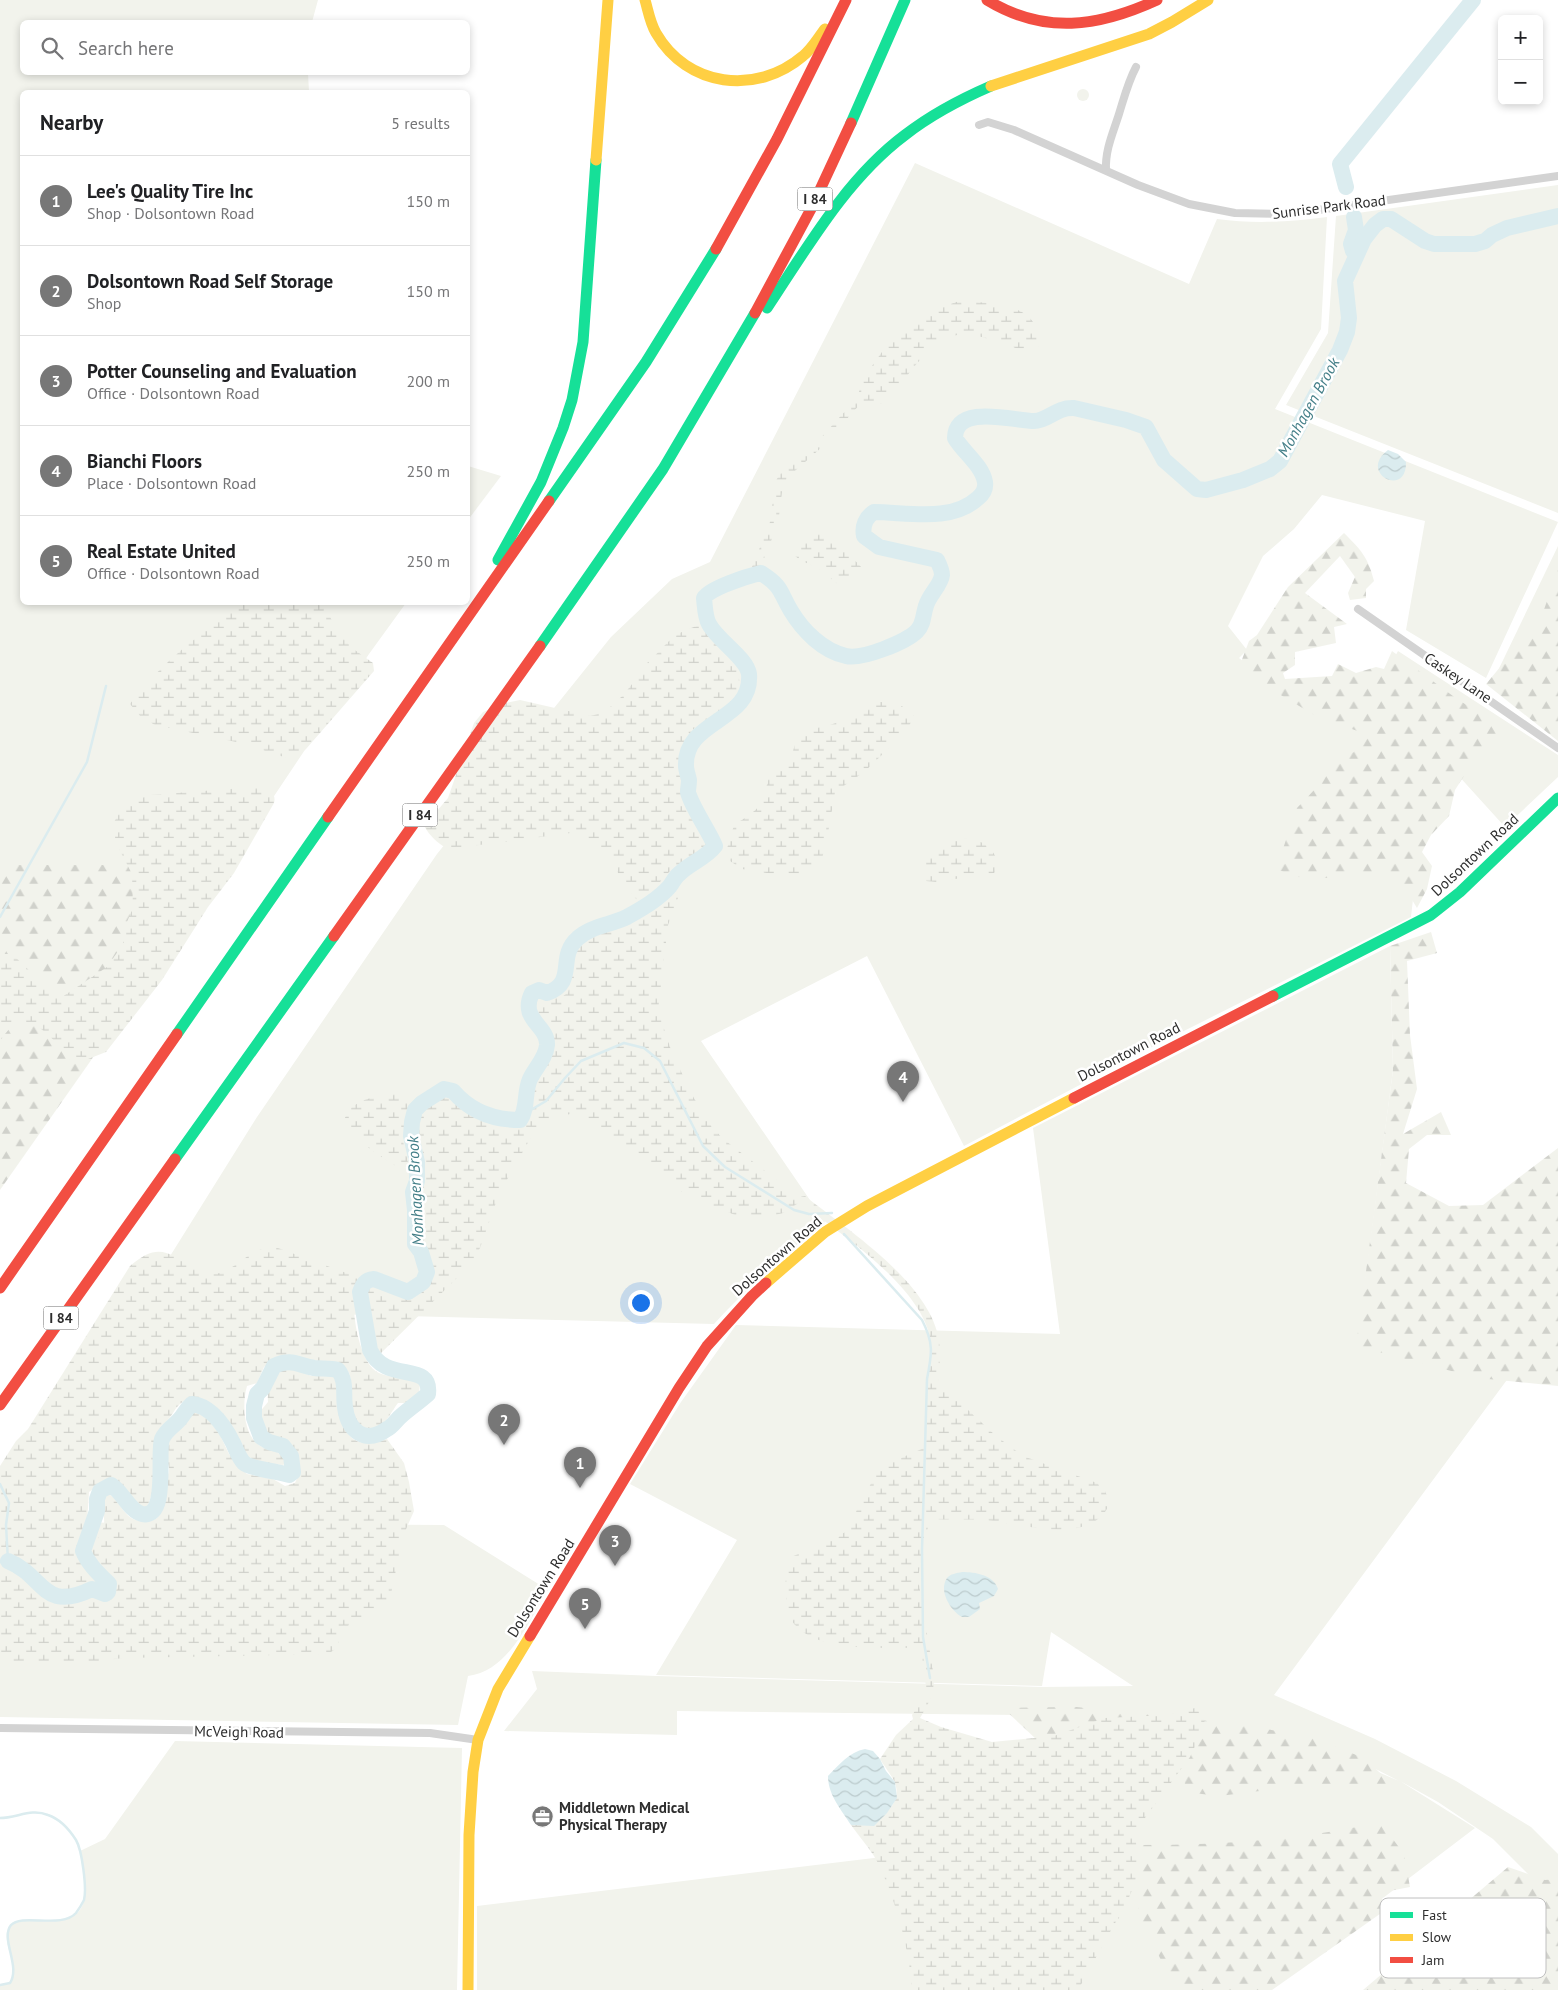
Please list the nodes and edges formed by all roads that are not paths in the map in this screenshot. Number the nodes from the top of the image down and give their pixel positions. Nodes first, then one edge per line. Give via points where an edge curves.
1 (608, 0) edge
2 (645, 0) edge
3 (842, 0) edge
4 (846, 0) edge
5 (905, 0) edge
6 (987, 0) edge
7 (1157, 0) edge
8 (1208, 0) edge
9 (1136, 67) dead end
10 (979, 125) dead end
11 (1106, 170) junction
12 (1558, 176) edge
13 (710, 391) junction
14 (470, 601) edge
15 (468, 605) edge
16 (1358, 609) dead end
17 (448, 647) junction
18 (1558, 748) edge
19 (1558, 798) edge
20 (0, 1288) edge
21 (0, 1405) edge
22 (0, 1728) edge
23 (478, 1740) junction
24 (468, 1990) edge

1 - 14 main road via 582,342 573,398 554,456 536,494
2 - 3 main road via 654,28 674,56 707,76 740,82 771,77 798,62 820,37
4 - 17 main road via 770,155 682,306
5 - 13 main road, I 84 via 811,209
6 - 7 main road via 1017,16 1060,23 1113,17
8 - 13 main road via 1150,33 971,95 936,112 903,135 862,172 840,200
9 - 11 street via 1109,142
10 - 11 street, Sunrise Park Road via 988,122 1014,130
11 - 12 street, Sunrise Park Road via 1188,204 1235,213 1262,214 1290,214
13 - 21 main road, I 84 via 618,536
15 - 17 main road
16 - 18 street, Caskey Lane
17 - 20 main road
19 - 23 main road, Dolsontown Road via 1460,892 1431,914 867,1206 800,1252 746,1302 698,1359 507,1673
22 - 23 street, McVeigh Road via 430,1733
23 - 24 main road, Dolsontown Road via 471,1788

